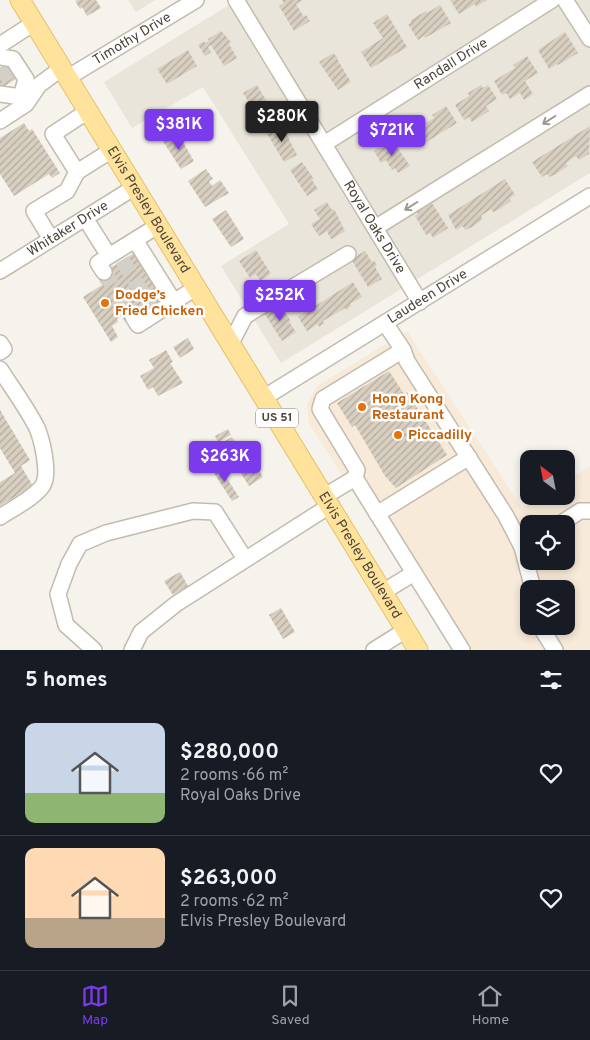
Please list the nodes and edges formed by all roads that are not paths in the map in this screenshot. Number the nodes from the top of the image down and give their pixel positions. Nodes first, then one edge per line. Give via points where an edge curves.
1 (20, 0) edge
2 (196, 0) edge
3 (236, 0) edge
4 (552, 0) edge
5 (565, 0) edge
6 (34, 23) junction
7 (590, 39) edge
8 (0, 45) edge
9 (1, 63) edge
10 (65, 73) junction
11 (11, 82) tunnel mouth
12 (0, 94) tunnel mouth
13 (590, 94) edge
14 (23, 101) junction
15 (88, 111) junction
16 (0, 121) edge
17 (324, 144) junction
18 (112, 150) junction
19 (77, 172) junction
20 (135, 187) junction
21 (590, 196) edge
22 (85, 218) junction
23 (159, 225) junction
24 (375, 228) junction
25 (51, 239) junction
26 (134, 240) junction
27 (348, 254) dead end
28 (116, 256) junction
29 (0, 271) edge
30 (104, 272) dead end
31 (197, 287) junction
32 (174, 302) junction
33 (420, 302) junction
34 (133, 317) dead end
35 (386, 323) junction
36 (0, 343) edge
37 (231, 343) junction
38 (403, 350) junction
39 (0, 352) edge
40 (0, 369) edge
41 (265, 397) junction
42 (469, 457) junction
43 (355, 478) junction
44 (328, 501) junction
45 (590, 511) edge
46 (377, 514) junction
47 (574, 515) edge
48 (0, 517) edge
49 (520, 536) edge
50 (245, 559) junction
51 (414, 573) junction
52 (384, 592) junction
53 (406, 630) junction
54 (546, 635) edge
55 (94, 650) edge
56 (132, 650) edge
57 (374, 650) edge
58 (418, 650) edge
59 (462, 650) edge
60 (555, 650) edge

1 - 6 main road, Elvis Presley Boulevard / US 51
2 - 10 street, Timothy Drive
3 - 17 street, Royal Oaks Drive
4 - 17 street, Randall Drive
5 - 7 street
6 - 8 street
6 - 10 main road, Elvis Presley Boulevard / US 51
9 - 14 street via 13,59 26,79
10 - 14 street, Timothy Drive via 39,85
10 - 15 main road, Elvis Presley Boulevard / US 51
11 - 14 street
12 - 14 street
13 -> 24 street
14 - 16 street
15 - 18 main road, Elvis Presley Boulevard / US 51
15 - 19 street via 53,134
17 - 24 street, Royal Oaks Drive
18 - 19 street
18 - 20 main road, Elvis Presley Boulevard / US 51
19 - 25 street via 67,191 34,211
20 - 22 street, Whitaker Drive
20 - 23 main road, Elvis Presley Boulevard / US 51
21 - 33 street, Laudeen Drive
22 - 25 street, Whitaker Drive
22 - 28 street
23 - 26 street
23 - 31 main road, Elvis Presley Boulevard / US 51
24 - 33 street, Royal Oaks Drive
25 - 29 street, Whitaker Drive
26 - 28 street
26 - 32 street
27 - 37 street via 245,316
28 - 30 street via 98,263
31 - 32 street
31 - 37 main road, Elvis Presley Boulevard / US 51
32 - 34 street via 154,310 138,325
33 - 35 street, Laudeen Drive
35 - 38 street
35 - 41 street, Laudeen Drive
36 - 39 street via 4,349
37 - 41 main road, Elvis Presley Boulevard / US 51
38 - 42 street
38 - 43 street via 323,399 320,409 357,470
40 - 48 street via 37,429 46,469 44,484
41 - 44 main road, Elvis Presley Boulevard / US 51
42 - 46 street
42 - 49 street
43 - 44 street
43 - 46 street
44 - 50 street
44 - 52 main road, Elvis Presley Boulevard / US 51
45 - 47 street
46 - 51 street
50 - 55 street via 215,512 193,511 106,533 80,544 58,594 66,625
50 - 56 street via 162,615 141,632
51 - 52 street
51 - 59 street
52 - 53 main road, Elvis Presley Boulevard / US 51
53 - 57 street
53 - 58 main road, Elvis Presley Boulevard / US 51
54 - 60 street

